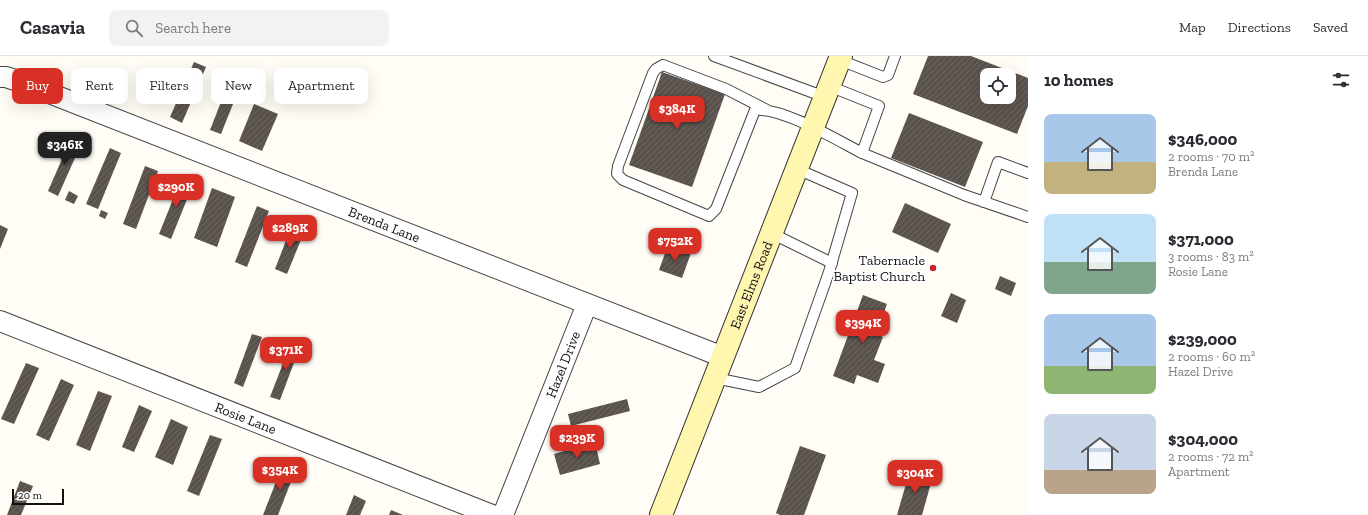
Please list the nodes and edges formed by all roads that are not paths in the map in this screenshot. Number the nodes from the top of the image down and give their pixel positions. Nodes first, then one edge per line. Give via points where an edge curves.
1 (714, 56) edge
2 (896, 56) edge
3 (841, 58) edge
4 (0, 77) edge
5 (827, 92) junction
6 (767, 110) junction
7 (813, 127) junction
8 (862, 153) junction
9 (797, 169) junction
10 (1028, 173) edge
11 (984, 202) junction
12 (1028, 217) edge
13 (772, 233) junction
14 (832, 262) junction
15 (587, 304) junction
16 (0, 321) edge
17 (723, 357) junction
18 (715, 378) junction
19 (492, 515) edge
20 (503, 515) edge
21 (661, 515) edge

1 - 5 lane
2 - 3 lane via 888,75 883,77
3 - 5 main road, East Elms Road
4 - 15 street, Brenda Lane via 21,82
5 - 7 main road, East Elms Road
5 - 8 lane via 879,106
6 - 6 lane via 755,110 716,209 709,216 623,180 617,174 653,74 663,65 726,90
6 - 7 lane
7 - 8 lane
7 - 9 main road, East Elms Road
8 - 11 lane
9 - 13 main road, East Elms Road
9 - 14 lane via 852,193
10 - 11 lane via 998,162
11 - 12 lane
13 - 14 lane
13 - 17 main road, East Elms Road
14 - 18 lane via 795,368 759,386
15 - 17 street, Brenda Lane
15 - 20 street, Hazel Drive
16 - 19 street, Rosie Lane
17 - 18 main road, East Elms Road
18 - 21 main road, East Elms Road

